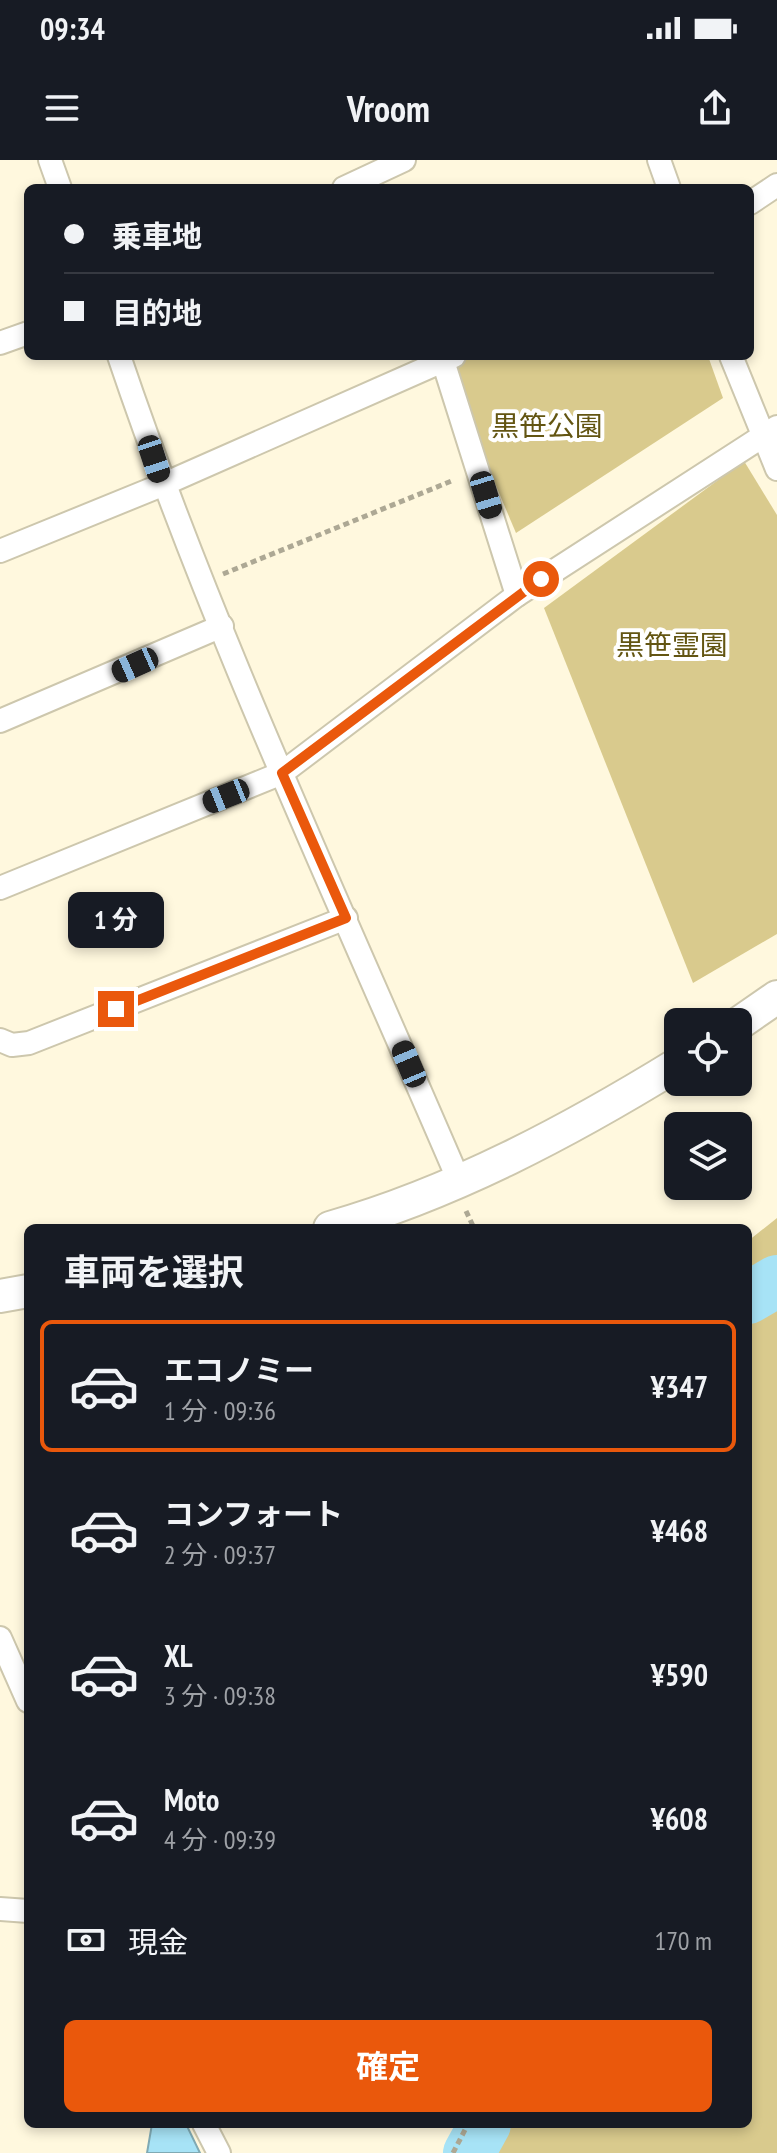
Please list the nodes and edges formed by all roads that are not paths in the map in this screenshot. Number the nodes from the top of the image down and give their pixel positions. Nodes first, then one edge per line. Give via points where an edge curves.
1 (50, 160) edge
2 (404, 160) edge
3 (659, 160) edge
4 (59, 184) edge
5 (353, 184) edge
6 (668, 184) edge
7 (777, 185) edge
8 (754, 200) edge
9 (24, 334) edge
10 (0, 343) edge
11 (120, 360) edge
12 (446, 360) edge
13 (448, 360) edge
14 (733, 360) edge
15 (769, 433) edge
16 (777, 469) edge
17 (162, 485) junction
18 (0, 551) edge
19 (517, 595) junction
20 (222, 626) junction
21 (0, 721) edge
22 (282, 773) junction
23 (0, 888) edge
24 (346, 918) junction
25 (777, 997) edge
26 (752, 1014) edge
27 (0, 1040) edge
28 (664, 1073) edge
29 (459, 1181) junction
30 (346, 1224) edge
31 (24, 1292) edge
32 (0, 1296) edge
33 (0, 1638) edge
34 (24, 1692) edge
35 (0, 1909) edge
36 (24, 1911) edge
37 (206, 2128) edge
38 (219, 2153) edge

1 - 4 street
2 - 5 street
3 - 6 street
7 - 8 street
9 - 10 street
11 - 17 street
12 - 17 street
13 - 19 street
14 - 15 street
15 - 16 street
15 - 19 street
17 - 18 street
17 - 20 street
19 - 22 street
20 - 21 street
20 - 22 street
22 - 23 street
22 - 24 street
24 - 27 street via 29,1043
24 - 29 street
25 - 26 street
28 - 29 street via 586,1120
29 - 30 street
31 - 32 street
33 - 34 street
35 - 36 street
37 - 38 street

